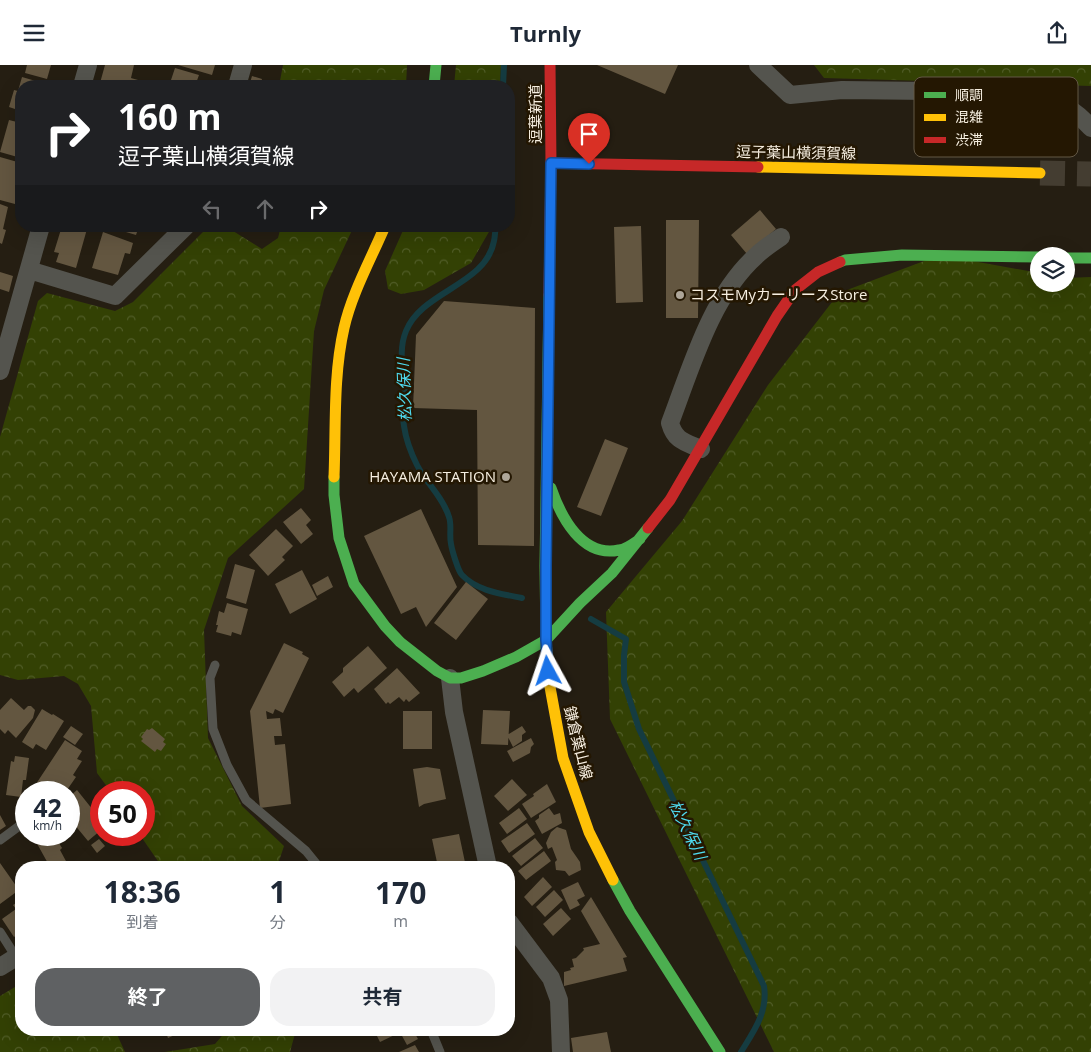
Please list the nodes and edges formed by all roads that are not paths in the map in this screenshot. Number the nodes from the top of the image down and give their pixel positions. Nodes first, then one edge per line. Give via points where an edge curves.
1 (88, 65) edge
2 (244, 65) edge
3 (436, 65) edge
4 (550, 65) edge
5 (758, 65) edge
6 (84, 80) edge
7 (240, 80) edge
8 (435, 80) edge
9 (914, 91) edge
10 (1078, 116) edge
11 (1091, 128) edge
12 (551, 163) junction
13 (1040, 173) tunnel mouth
14 (40, 232) edge
15 (180, 232) edge
16 (382, 232) edge
17 (781, 237) dead end
18 (1030, 257) edge
19 (1075, 258) edge
20 (1091, 258) edge
21 (29, 270) junction
22 (0, 371) edge
23 (701, 449) junction
24 (547, 476) junction
25 (640, 539) junction
26 (546, 640) junction
27 (215, 665) dead end
28 (450, 678) junction
29 (15, 829) edge
30 (0, 840) edge
31 (314, 861) edge
32 (487, 861) edge
33 (515, 930) edge
34 (0, 932) edge
35 (15, 951) edge
36 (15, 958) edge
37 (0, 967) edge
38 (433, 1036) edge
39 (440, 1052) edge
40 (561, 1052) edge
41 (720, 1052) edge

1 - 6 street
2 - 7 street
3 - 8 street
4 - 12 street, 逗葉新道
5 - 9 street via 790,95 842,90
10 - 11 street
12 - 13 street, 逗子葉山横須賀線
12 - 24 street, 鎌倉葉山線
14 - 21 street
15 - 21 street via 116,296
16 - 28 street via 354,298 341,348 334,495 339,538 354,584 385,626 400,642
17 - 23 street via 756,256 735,279 718,307 670,423 673,434
18 - 23 street via 902,255 845,260 818,272 795,290 777,315
19 - 20 street
21 - 22 street
23 - 25 street via 670,500
24 - 25 street via 559,510 581,540 603,550 621,550
24 - 26 street, 鎌倉葉山線
25 - 26 street via 612,573
26 - 28 street via 483,671 461,679
26 - 41 street, 鎌倉葉山線 via 550,687 563,758 589,832 630,911
27 - 31 lane via 210,678 214,729 227,765 246,800
28 - 32 street via 454,712
29 - 30 lane
33 - 40 street via 552,978 559,1000
34 - 35 lane
36 - 37 street
38 - 39 lane

